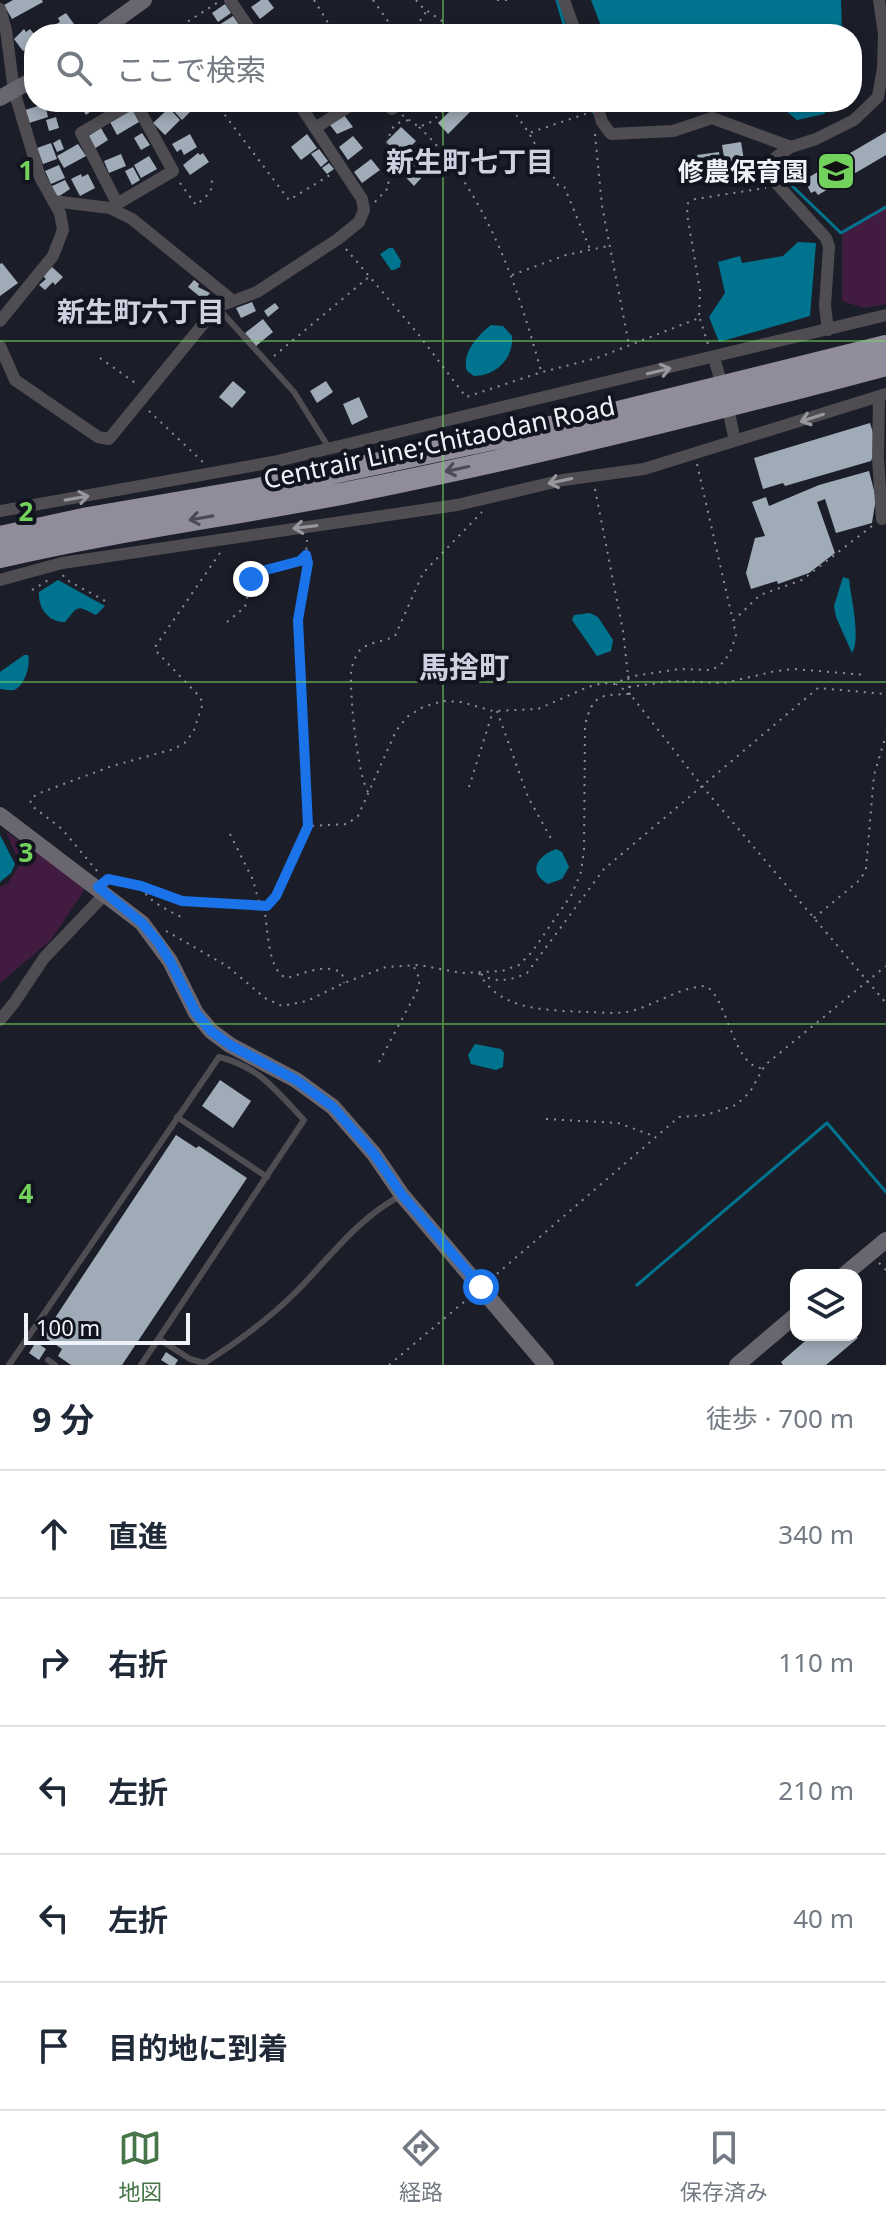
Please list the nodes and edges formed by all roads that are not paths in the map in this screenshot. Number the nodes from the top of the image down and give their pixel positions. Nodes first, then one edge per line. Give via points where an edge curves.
1 (144, 0) edge
2 (230, 0) edge
3 (564, 0) edge
4 (879, 0) edge
5 (0, 9) edge
6 (111, 24) edge
7 (246, 24) edge
8 (572, 24) edge
9 (7, 95) edge
10 (882, 98) edge
11 (117, 112) edge
12 (140, 112) edge
13 (305, 112) edge
14 (340, 112) edge
15 (599, 112) edge
16 (315, 128) junction
17 (791, 147) junction
18 (53, 201) junction
19 (114, 206) junction
20 (233, 301) junction
21 (217, 307) junction
22 (886, 315) edge
23 (0, 321) edge
24 (828, 330) junction
25 (0, 346) edge
26 (886, 346) edge
27 (714, 358) junction
28 (886, 365) edge
29 (719, 375) dead end
30 (883, 395) edge
31 (730, 418) dead end
32 (735, 441) junction
33 (330, 454) junction
34 (342, 504) dead end
35 (0, 511) edge
36 (882, 519) road end
37 (344, 523) junction
38 (0, 537) edge
39 (0, 557) edge
40 (0, 580) edge
41 (0, 815) edge
42 (102, 888) junction
43 (0, 1020) edge
44 (177, 1117) junction
45 (267, 1177) junction
46 (402, 1195) junction
47 (886, 1240) edge
48 (851, 1269) edge
49 (790, 1320) edge
50 (159, 1339) junction
51 (48, 1360) dead end
52 (143, 1362) edge
53 (202, 1364) edge
54 (9, 1365) edge
55 (55, 1365) edge
56 (154, 1365) edge
57 (546, 1365) edge
58 (737, 1365) edge

1 - 6 street
2 - 7 street
3 - 8 street
4 - 10 street
5 - 9 street via 6,30
9 - 18 street
10 - 17 street via 854,120
11 - 19 street via 81,133
12 - 19 street via 173,171
13 - 16 street
14 - 16 street
15 - 17 street via 611,134 673,131 717,119
16 - 20 street via 362,199 359,222 257,292
17 - 24 street via 776,157 777,184 826,238
18 - 19 street
18 - 23 street via 63,230 60,242
19 - 20 street
20 - 21 street
21 - 25 street via 109,439 103,440 15,380
21 - 33 lane via 294,392
22 - 24 street
24 - 27 street
26 - 38 highway, Centrair Line;Chitaodan Road via 602,416
27 - 29 street
33 -> 27 street
28 -> 39 highway, Centrair Line;Chitaodan Road via 518,456
30 -> 32 street
30 - 36 street via 878,458
31 - 32 street
32 -> 37 street via 644,469 593,474
35 -> 33 street
34 - 37 street
37 -> 40 street via 225,537
41 - 42 street
42 - 43 street
42 - 46 street via 142,923 211,1031 333,1107
44 - 45 lane
44 - 45 lane via 219,1057 256,1071 304,1120
44 - 54 lane
45 - 50 lane
46 - 53 lane via 370,1214 295,1293
46 - 57 street
47 - 48 street
49 - 58 street
50 - 52 lane
50 - 53 lane
51 - 55 lane
52 - 56 lane

